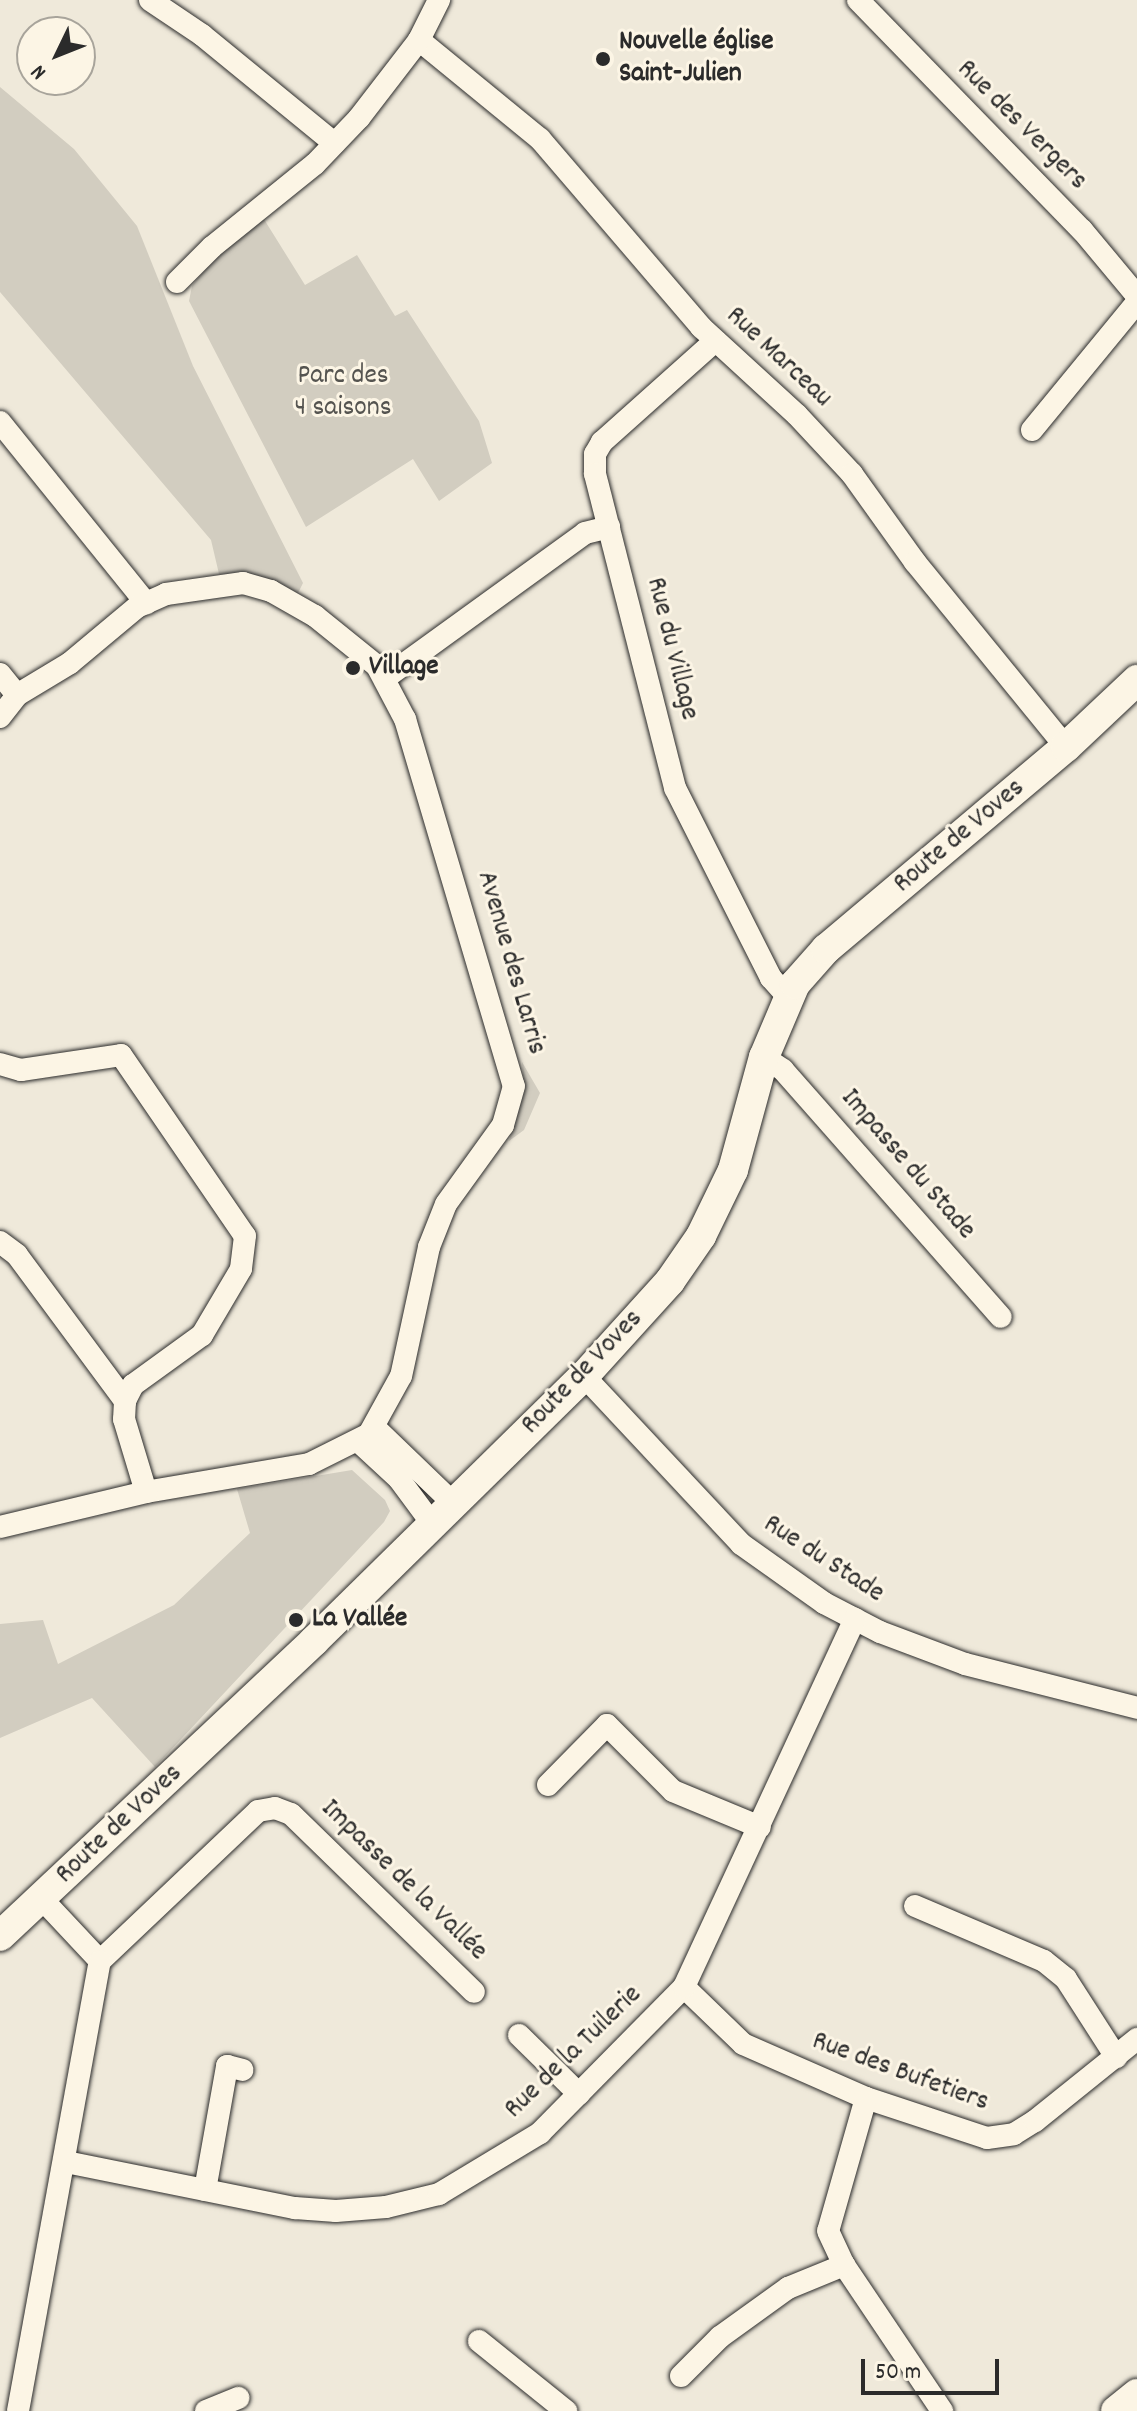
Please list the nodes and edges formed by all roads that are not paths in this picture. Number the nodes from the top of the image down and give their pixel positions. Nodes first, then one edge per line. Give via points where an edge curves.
1 (150, 0) edge
2 (439, 0) edge
3 (858, 0) edge
4 (419, 40) junction
5 (334, 143) junction
6 (177, 282) dead end
7 (1137, 299) edge
8 (715, 341) junction
9 (0, 422) edge
10 (1032, 430) dead end
11 (609, 527) junction
12 (146, 603) junction
13 (0, 674) edge
14 (385, 678) junction
15 (1137, 680) edge
16 (17, 695) junction
17 (0, 717) edge
18 (1066, 747) junction
19 (788, 997) junction
20 (764, 1057) junction
21 (0, 1064) edge
22 (0, 1242) edge
23 (1001, 1317) dead end
24 (584, 1376) junction
25 (125, 1401) junction
26 (367, 1434) junction
27 (146, 1492) junction
28 (444, 1514) junction
29 (0, 1527) edge
30 (855, 1619) junction
31 (1137, 1708) edge
32 (548, 1785) dead end
33 (760, 1827) junction
34 (42, 1899) junction
35 (915, 1906) dead end
36 (0, 1936) edge
37 (100, 1961) junction
38 (684, 1987) junction
39 (474, 1992) dead end
40 (519, 2035) dead end
41 (1137, 2039) edge
42 (1116, 2057) junction
43 (243, 2070) dead end
44 (579, 2094) junction
45 (866, 2098) junction
46 (66, 2162) junction
47 (205, 2190) junction
48 (844, 2265) junction
49 (479, 2341) dead end
50 (681, 2376) dead end
51 (1137, 2394) edge
52 (238, 2398) dead end
53 (18, 2411) edge
54 (206, 2411) edge
55 (566, 2411) edge
56 (942, 2411) edge
57 (1116, 2411) edge

1 - 5 street via 202,35
2 - 4 street
3 - 7 street, Rue des Vergers via 1082,230
4 - 5 street
4 - 8 street, Rue Marceau via 540,139
5 - 6 street
7 - 10 street
8 - 11 street, Rue du Village via 614,430 595,454
8 - 18 street, Rue Marceau via 797,415 852,474 915,562
9 - 12 street
11 - 14 street via 585,533
11 - 19 street, Rue du Village via 675,788 771,978
12 - 14 street via 216,583 271,591 315,616
12 - 16 street via 70,663
13 - 16 street
14 - 26 street, Avenue des Larris via 409,732 514,1086 503,1125 446,1204 429,1247 401,1376
15 - 18 street, Route de Voves
16 - 17 street
18 - 19 street, Route de Voves via 826,949
19 - 20 street, Route de Voves
20 - 23 street, Impasse du Stade via 783,1070
20 - 24 street, Route de Voves via 733,1170 701,1236 670,1281
21 - 25 street via 21,1070 121,1055 245,1236 241,1269 202,1335 133,1385
22 - 25 street via 17,1255
24 - 28 street, Route de Voves
24 - 30 street, Rue du Stade via 741,1544
25 - 27 street via 124,1419
26 - 27 street via 309,1464
26 - 28 street
27 - 29 street
28 - 34 street, Route de Voves
30 - 31 street, Rue du Stade via 965,1664
30 - 33 street, Rue de la Tuilerie
32 - 33 street via 607,1725 673,1791
33 - 38 street, Rue de la Tuilerie
34 - 36 street, Route de Voves
34 - 37 street
35 - 42 street via 1044,1961 1066,1979
37 - 39 street, Impasse de la Vallée via 258,1811 275,1808 291,1814
37 - 46 street
38 - 44 street, Rue de la Tuilerie
38 - 45 street, Rue des Bufetiers via 743,2044
40 - 44 street
41 - 42 street, Rue des Bufetiers
42 - 45 street, Rue des Bufetiers via 1014,2134 987,2138
43 - 47 street via 227,2066
44 - 47 street, Rue de la Tuilerie via 540,2133 439,2194 386,2207 336,2211
45 - 48 street via 828,2231
46 - 47 street, Rue de la Tuilerie
46 - 53 street
48 - 50 street via 788,2288 720,2337
48 - 56 street
49 - 55 street
51 - 57 street
52 - 54 street

